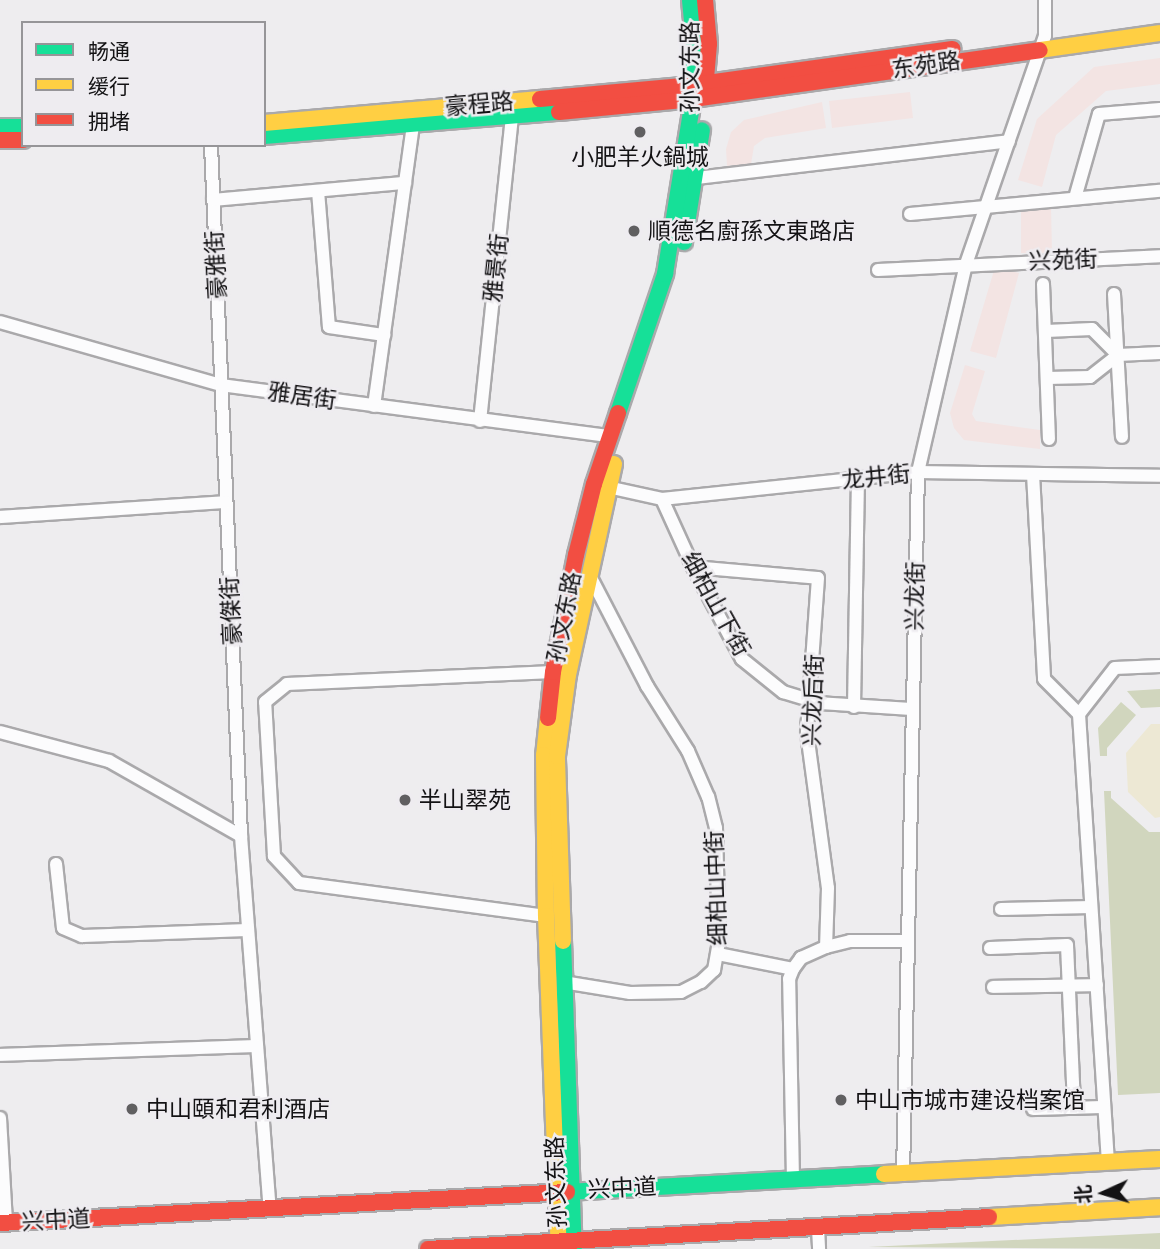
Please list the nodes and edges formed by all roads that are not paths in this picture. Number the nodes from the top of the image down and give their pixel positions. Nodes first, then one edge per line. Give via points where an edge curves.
1 (690, 0) edge
2 (705, 0) edge
3 (1045, 0) edge
4 (1160, 20) edge
5 (1160, 33) edge
6 (1043, 43) junction
7 (699, 91) junction
8 (1160, 109) edge
9 (512, 115) junction
10 (266, 123) edge
11 (413, 126) junction
12 (0, 127) edge
13 (21, 127) edge
14 (266, 136) edge
15 (0, 140) edge
16 (21, 140) edge
17 (1009, 141) junction
18 (211, 147) edge
19 (696, 177) junction
20 (405, 183) junction
21 (318, 191) junction
22 (1160, 191) edge
23 (1074, 198) junction
24 (213, 200) junction
25 (986, 206) junction
26 (911, 214) dead end
27 (1160, 256) edge
28 (966, 264) junction
29 (878, 270) dead end
30 (1043, 284) dead end
31 (1114, 294) dead end
32 (0, 322) edge
33 (1046, 331) junction
34 (384, 335) junction
35 (1160, 353) edge
36 (1118, 355) junction
37 (1047, 378) junction
38 (221, 385) junction
39 (374, 406) junction
40 (480, 421) junction
41 (610, 436) junction
42 (1122, 437) dead end
43 (1049, 439) dead end
44 (918, 472) junction
45 (1033, 474) junction
46 (1160, 476) edge
47 (858, 478) junction
48 (601, 486) junction
49 (662, 499) junction
50 (226, 502) junction
51 (0, 517) edge
52 (576, 555) junction
53 (693, 567) junction
54 (589, 575) junction
55 (1160, 666) edge
56 (553, 672) junction
57 (809, 700) junction
58 (854, 707) junction
59 (913, 709) junction
60 (1079, 714) junction
61 (0, 732) edge
62 (241, 836) junction
63 (56, 864) dead end
64 (1091, 907) junction
65 (1001, 909) dead end
66 (546, 916) junction
67 (248, 930) junction
68 (908, 941) junction
69 (826, 947) junction
70 (990, 948) dead end
71 (719, 954) junction
72 (793, 969) junction
73 (564, 982) junction
74 (1097, 985) junction
75 (1069, 986) junction
76 (993, 987) dead end
77 (257, 1046) junction
78 (0, 1055) edge
79 (1104, 1107) junction
80 (1074, 1108) junction
81 (1032, 1109) dead end
82 (0, 1118) edge
83 (1160, 1159) edge
84 (1108, 1162) junction
85 (902, 1175) junction
86 (793, 1180) junction
87 (564, 1190) junction
88 (1160, 1207) edge
89 (270, 1209) junction
90 (3, 1223) edge
91 (818, 1228) junction
92 (566, 1246) edge
93 (428, 1249) edge
94 (819, 1249) edge

1 - 7 main road, 孙文东路
2 - 7 main road, 孙文东路 via 709,44
3 - 6 street, 兴龙街
4 - 6 main road, 东苑路
5 - 6 main road, 东苑路
6 - 7 main road, 东苑路
6 - 17 street, 兴龙街
7 - 9 main road, 豪程路
7 - 10 main road, 豪程路
7 - 19 main road, 孙文东路
7 - 41 main road, 孙文东路 via 665,275
8 - 23 street via 1099,114
9 - 11 main road, 豪程路
9 - 40 street, 雅景街
11 - 14 main road, 豪程路
11 - 20 street
12 - 13 main road
15 - 16 main road
17 - 19 street
17 - 25 street, 兴龙街
18 - 24 street, 豪雅街
19 - 48 main road, 孙文东路 via 678,278
20 - 21 street
20 - 34 street
21 - 24 street
21 - 34 street via 328,327
22 - 23 street
23 - 25 street
24 - 38 street, 豪雅街
25 - 26 street
25 - 28 street, 兴龙街
27 - 28 street, 兴苑街
28 - 29 street, 兴苑街
28 - 44 street, 兴龙街
30 - 33 street
31 - 36 street
32 - 38 street, 雅居街
33 - 36 street via 1092,329
33 - 37 street
34 - 39 street
35 - 36 street
36 - 37 street via 1090,377
36 - 42 street
37 - 43 street
38 - 39 street, 雅居街
38 - 50 street, 豪傑街
39 - 40 street, 雅居街
40 - 41 street, 雅居街
41 - 48 main road, 孙文东路
44 - 45 street, 龙井街
44 - 47 street, 龙井街
44 - 59 street, 兴龙街
45 - 46 street, 龙井街
45 - 60 street via 1044,679
47 - 49 street, 龙井街
47 - 58 street
48 - 49 street, 龙井街
48 - 52 main road, 孙文东路
48 - 54 main road, 孙文东路
49 - 53 street, 细柏山下街
50 - 51 street
50 - 62 street, 豪傑街
52 - 54 street, 细柏山中街
52 - 56 main road, 孙文东路
53 - 57 street, 细柏山下街 via 742,659 783,692
53 - 57 street, 兴龙后街 via 818,578
54 - 71 street, 细柏山中街 via 647,686 688,751 708,797 716,828
54 - 73 main road, 孙文东路 via 557,756
55 - 60 street via 1115,668
56 - 66 main road, 孙文东路 via 544,755
56 - 66 street via 287,684 265,702 274,856 299,883
57 - 58 street, 细柏山下街
57 - 69 street, 兴龙后街 via 807,733 828,888
58 - 59 street, 细柏山下街
59 - 68 street, 兴龙街
60 - 64 street
61 - 62 street via 109,761
62 - 67 street, 豪傑街
63 - 67 street via 64,928 82,936
64 - 65 street
64 - 74 street
66 - 87 main road, 孙文东路
67 - 77 street, 豪傑街
68 - 69 street via 850,941
68 - 85 street, 兴龙街
69 - 72 street via 802,958
70 - 75 street via 1067,945
71 - 72 street
71 - 73 street, 细柏山中街 via 714,970 681,992 630,993
72 - 86 street via 789,979
73 - 87 main road, 孙文东路
74 - 75 street
74 - 79 street
75 - 76 street
75 - 80 street
77 - 78 street
77 - 89 street, 豪傑街
79 - 80 street
79 - 84 street
80 - 81 street
82 - 90 street
83 - 84 main road, 兴中道
84 - 85 main road, 兴中道
85 - 86 main road, 兴中道
86 - 87 main road, 兴中道
87 - 89 main road, 兴中道
87 - 92 main road, 孙文东路
88 - 91 main road
89 - 90 main road, 兴中道
91 - 92 main road
91 - 94 street
92 - 93 main road

